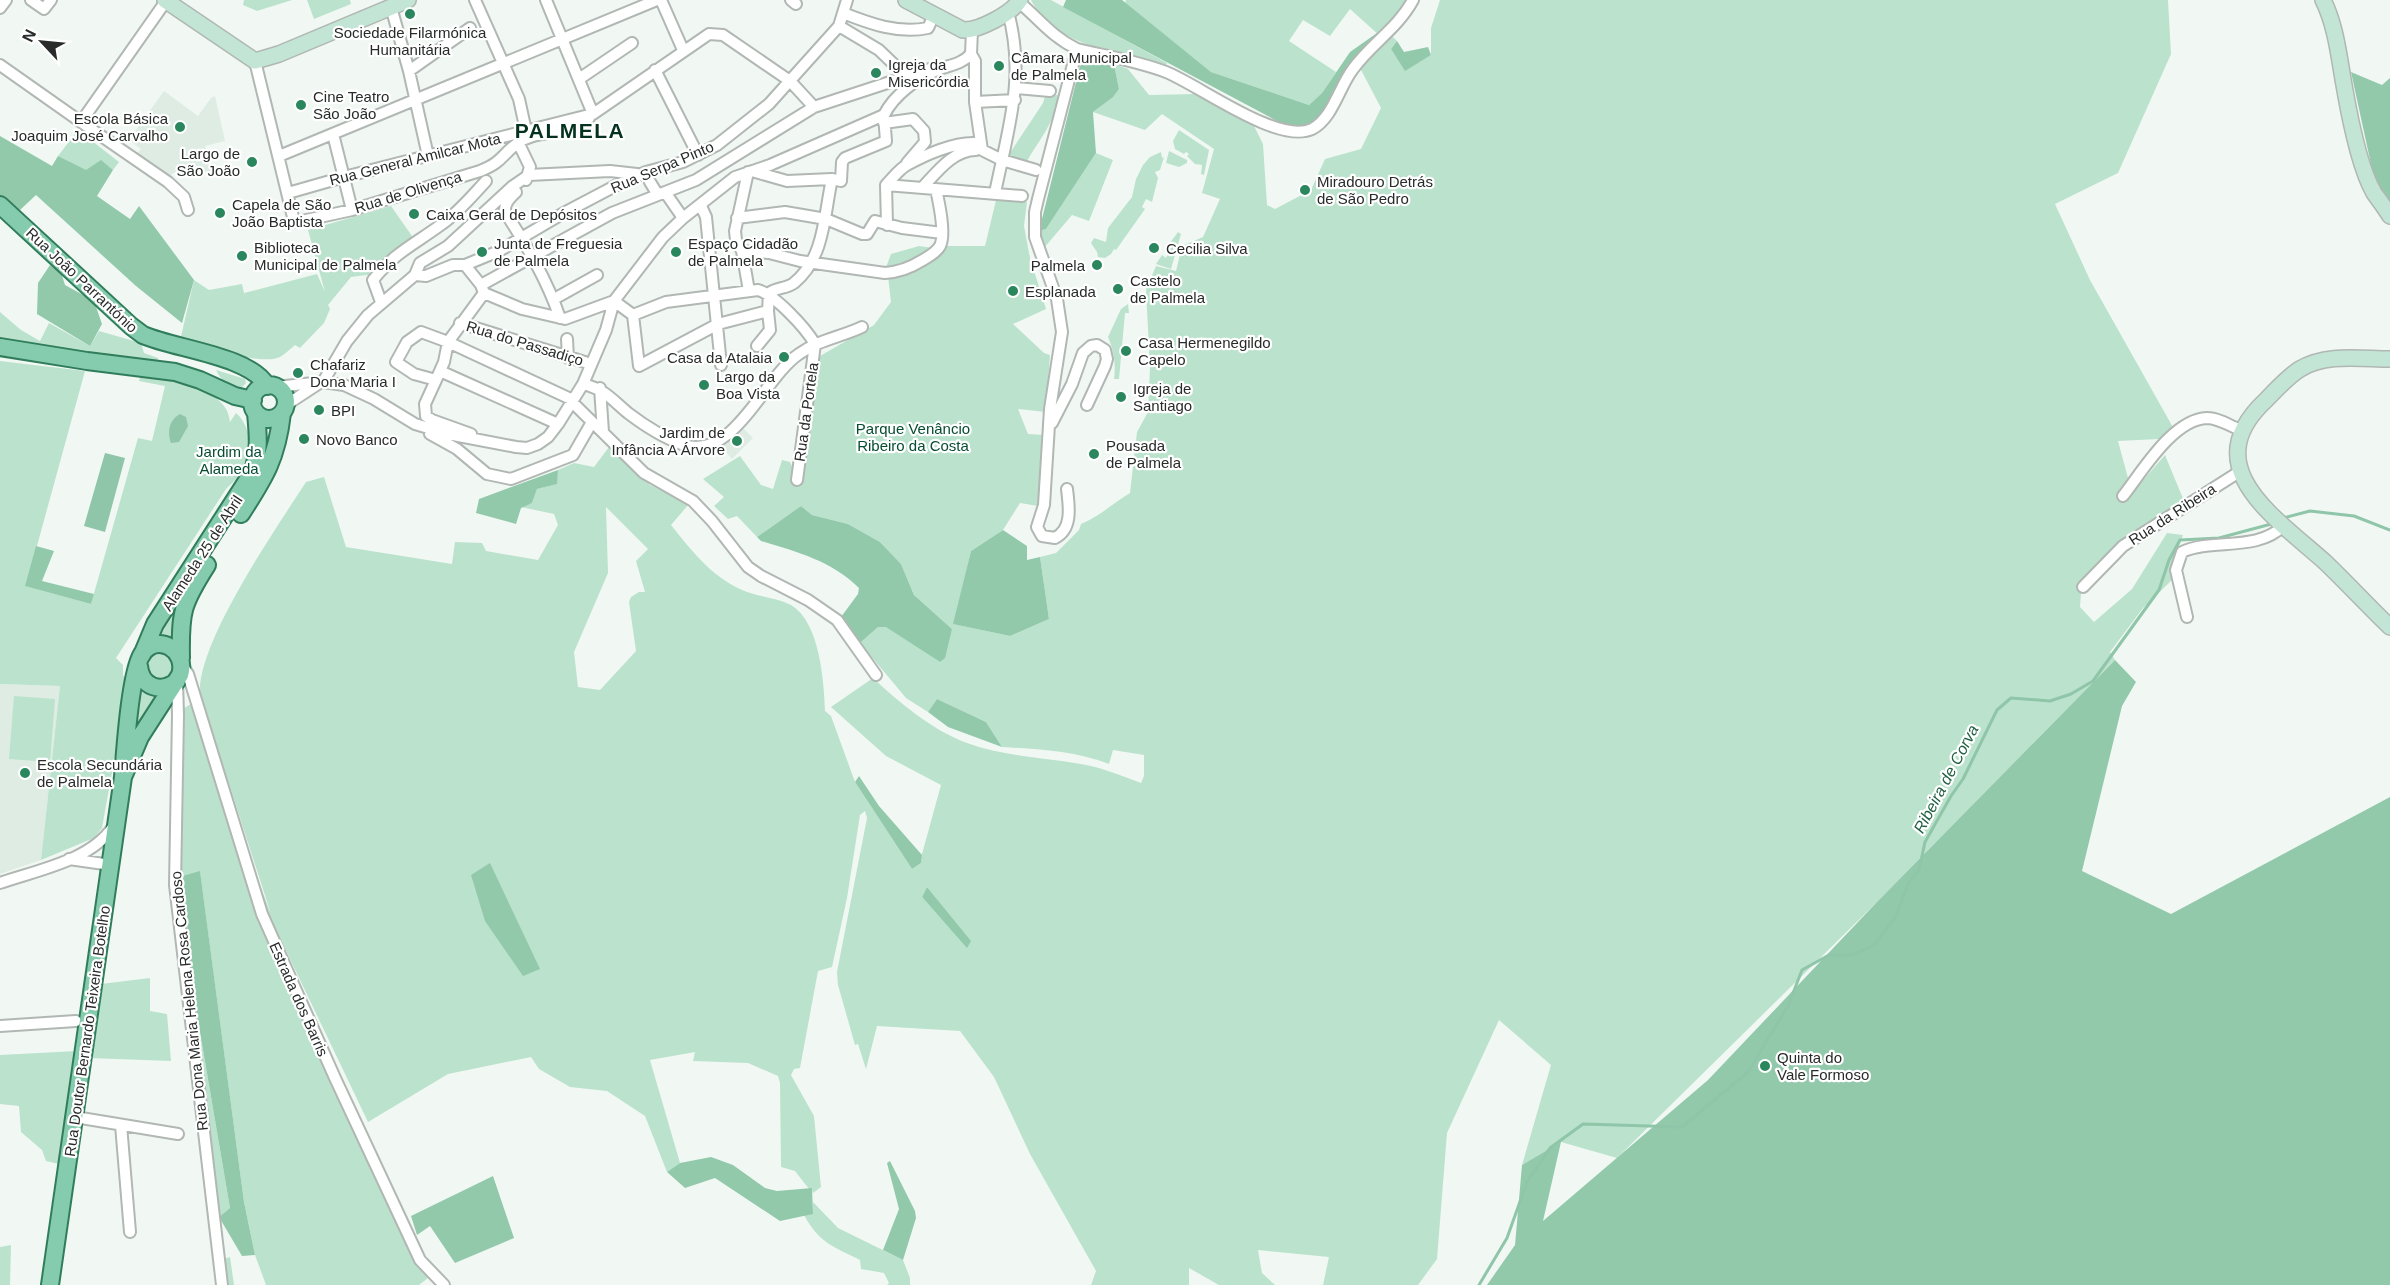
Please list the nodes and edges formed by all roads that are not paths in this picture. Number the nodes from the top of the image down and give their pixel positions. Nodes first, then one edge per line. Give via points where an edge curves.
1 (6, 0) edge
2 (31, 0) edge
3 (51, 0) edge
4 (166, 0) edge
5 (408, 0) edge
6 (475, 0) edge
7 (546, 0) edge
8 (659, 0) edge
9 (847, 0) edge
10 (906, 0) edge
11 (1413, 0) edge
12 (2323, 0) edge
13 (1016, 5) edge
14 (392, 7) junction
15 (0, 8) edge
16 (843, 13) junction
17 (934, 15) junction
18 (839, 26) junction
19 (470, 28) dead end
20 (972, 30) junction
21 (562, 39) junction
22 (632, 43) dead end
23 (1077, 49) junction
24 (683, 50) junction
25 (971, 54) junction
26 (255, 61) junction
27 (504, 63) junction
28 (954, 64) junction
29 (0, 65) edge
30 (655, 70) junction
31 (409, 71) junction
32 (905, 75) junction
33 (579, 79) junction
34 (790, 81) junction
35 (1016, 88) junction
36 (1050, 91) dead end
37 (415, 100) junction
38 (1015, 100) junction
39 (975, 102) junction
40 (814, 107) junction
41 (593, 114) junction
42 (885, 115) junction
43 (81, 122) junction
44 (526, 130) junction
45 (333, 134) junction
46 (518, 142) junction
47 (982, 150) junction
48 (698, 155) junction
49 (279, 156) junction
50 (428, 156) junction
51 (1002, 160) junction
52 (905, 166) junction
53 (1036, 170) dead end
54 (750, 172) junction
55 (529, 175) junction
56 (344, 177) junction
57 (648, 177) junction
58 (836, 180) junction
59 (486, 182) dead end
60 (886, 185) junction
61 (922, 188) junction
62 (936, 189) junction
63 (288, 193) junction
64 (995, 193) junction
65 (662, 194) junction
66 (1022, 196) dead end
67 (0, 205) edge
68 (702, 206) junction
69 (188, 210) dead end
70 (352, 210) junction
71 (457, 212) junction
72 (2390, 216) edge
73 (683, 218) junction
74 (737, 218) junction
75 (826, 219) junction
76 (887, 225) junction
77 (470, 226) junction
78 (942, 233) junction
79 (522, 239) junction
80 (742, 251) junction
81 (533, 258) junction
82 (810, 263) junction
83 (465, 265) junction
84 (415, 275) junction
85 (597, 275) dead end
86 (482, 289) junction
87 (749, 291) junction
88 (769, 293) junction
89 (713, 295) junction
90 (554, 299) junction
91 (614, 301) junction
92 (381, 302) junction
93 (768, 311) junction
94 (633, 315) junction
95 (560, 318) junction
96 (460, 323) junction
97 (718, 324) junction
98 (862, 327) dead end
99 (567, 339) dead end
100 (448, 342) junction
101 (815, 344) junction
102 (757, 346) dead end
103 (0, 347) edge
104 (568, 358) junction
105 (2390, 359) edge
106 (591, 364) junction
107 (722, 365) dead end
108 (438, 376) junction
109 (323, 382) junction
110 (584, 384) junction
111 (271, 386) junction
112 (600, 388) junction
113 (572, 401) junction
114 (1087, 405) dead end
115 (254, 406) junction
116 (284, 409) junction
117 (592, 422) junction
118 (415, 424) junction
119 (558, 424) junction
120 (2242, 430) junction
121 (603, 432) junction
122 (1049, 432) junction
123 (491, 442) junction
124 (2240, 472) junction
125 (797, 480) dead end
126 (1067, 489) dead end
127 (2123, 496) dead end
128 (2283, 526) junction
129 (2083, 587) dead end
130 (2187, 617) dead end
131 (2390, 627) edge
132 (140, 661) junction
133 (179, 671) junction
134 (876, 675) dead end
135 (193, 695) junction
136 (123, 777) junction
137 (117, 821) junction
138 (68, 859) junction
139 (111, 865) junction
140 (0, 883) edge
141 (76, 1022) dead end
142 (0, 1026) edge
143 (75, 1117) junction
144 (121, 1125) junction
145 (178, 1134) dead end
146 (130, 1232) dead end
147 (50, 1285) edge
148 (222, 1285) edge
149 (444, 1285) edge

1 - 15 street
2 - 3 street via 44,9
4 - 26 street
4 - 43 street
5 - 14 street
6 - 27 street
7 - 21 street
8 - 21 street
8 - 24 street
9 - 16 street, Rua Serpa Pinto
10 - 17 street
11 - 23 street via 1395,27 1353,68 1330,110 1314,127 1304,131 1286,131 1253,118 1164,71
12 - 72 street via 2362,159 2373,191
13 - 20 street
13 - 23 street
13 - 35 street
14 - 26 street
14 - 31 street
16 - 17 street via 907,31 928,28
16 - 18 street, Rua Serpa Pinto
17 - 20 street via 963,30
18 - 32 street via 879,50
18 - 34 street, Rua Serpa Pinto
19 - 31 street
20 - 25 street
21 - 27 street
21 - 33 street
22 - 33 street
23 - 122 street via 1034,225 1061,316
24 - 30 street, Rua General Amilcar Mota
24 - 34 street, Rua General Amilcar Mota via 704,36 719,34
25 - 28 street
25 - 39 street via 975,61
26 - 49 street
27 - 37 street
27 - 44 street via 519,99
28 - 32 street
28 - 42 street via 916,82
29 - 43 street
30 - 41 street, Rua General Amilcar Mota
30 - 48 street
31 - 37 street
32 - 40 street
33 - 41 street
34 - 40 street, Rua General Amilcar Mota
34 - 48 street, Rua Serpa Pinto via 768,104 717,145
35 - 36 street
35 - 38 street
37 - 45 street
37 - 50 street
38 - 39 street
38 - 51 street
39 - 47 street
40 - 65 street via 696,180
41 - 44 street, Rua General Amilcar Mota
41 - 46 street via 572,128
42 - 52 street via 913,119 924,131 926,142
42 - 54 street
42 - 58 street via 886,141 845,158
43 - 69 street via 168,182 184,197
44 - 50 street, Rua General Amilcar Mota
45 - 49 street
45 - 56 street
46 - 55 street via 529,162
46 - 70 street, Rua de Olivença via 496,165
47 - 51 street
47 - 52 street via 970,143
47 - 61 street via 959,154
48 - 57 street, Rua Serpa Pinto
49 - 63 street
50 - 56 street, Rua General Amilcar Mota
51 - 53 street
51 - 64 street
52 - 60 street
54 - 58 street via 787,181
54 - 68 street via 735,177
54 - 74 street
55 - 57 street via 610,171
55 - 77 street
55 - 79 street via 504,208
56 - 63 street, Rua General Amilcar Mota
56 - 70 street
57 - 65 street
57 - 79 street, Rua Serpa Pinto via 562,214
58 - 75 street
59 - 71 street
60 - 61 street
60 - 76 street
61 - 62 street
62 - 64 street
62 - 78 street
63 - 70 street, Rua de Olivença via 295,221
64 - 66 street
65 - 73 street
65 - 81 street via 605,216
67 - 111 main road, Rua João Parrantónio via 143,335 243,365
68 - 73 street
68 - 89 street
71 - 77 street
71 - 92 street via 397,253 373,280
73 - 91 street via 658,242
74 - 75 street via 785,212
74 - 80 street via 736,240
75 - 76 street via 862,234 867,234 875,221
75 - 82 street
76 - 78 street
77 - 84 street via 420,263
78 - 82 street via 934,253 896,272
79 - 81 street
79 - 83 street, Rua Serpa Pinto
80 - 82 street
80 - 87 street
81 - 86 street
81 - 90 street
82 - 88 street via 793,284
83 - 84 street, Rua Serpa Pinto via 453,265 426,276
83 - 86 street
84 - 92 street
85 - 90 street
86 - 95 street via 522,309
86 - 96 street
87 - 88 street
87 - 89 street
88 - 93 street
88 - 101 street
89 - 94 street via 666,302
89 - 97 street
90 - 95 street
91 - 94 street
91 - 95 street
91 - 106 street
92 - 109 street via 347,341
93 - 97 street
93 - 102 street via 770,330
94 - 97 street via 639,366
96 - 100 street
96 - 104 street, Rua do Passadiço
97 - 107 street
98 - 101 street
99 - 104 street
100 - 108 street
100 - 108 street via 421,332 407,342 396,362 414,374
100 - 113 street
101 - 112 street via 780,369 734,429 707,446 687,446 667,438 629,414
101 - 125 street, Rua da Portela
103 - 115 main road via 175,372
104 - 106 street, Rua do Passadiço
105 - 120 street via 2313,362 2291,375 2251,415
106 - 110 street
108 - 119 street
108 - 123 street via 425,404 426,416
109 - 111 street
109 - 116 street
109 - 118 street via 357,390
110 - 112 street
110 - 113 street
111 - 115 main road via 257,391
111 - 116 main road via 284,394
112 - 121 street
113 - 117 street
113 - 119 street
114 - 122 street via 1107,359 1105,350 1097,345 1083,353
115 - 116 main road via 269,419
115 - 132 main road, Alameda 25 de Abril via 259,443 252,473 151,630
116 - 133 main road, Alameda 25 de Abril via 276,450 264,479 186,600 180,620
117 - 118 street via 573,455 511,479 487,474 457,448
117 - 121 street
118 - 123 street
119 - 123 street via 548,437 527,448
120 - 124 street via 2238,447
120 - 127 street via 2207,418 2189,423 2168,438
121 - 134 street via 644,473 693,501 748,567 837,620
122 - 126 street via 1044,505 1037,527 1042,536 1055,538 1065,529 1069,510
124 - 128 street via 2266,511
124 - 129 street, Rua da Ribeira via 2123,546
128 - 130 street via 2261,538 2182,552 2176,570
128 - 131 street
132 - 133 main road via 148,648 162,645 175,650
132 - 133 main road via 141,677 152,687 167,687
132 - 136 main road, Rua Doutor Bernardo Teixeira Botelho
133 - 135 street, Estrada dos Barris
133 - 135 street, Estrada dos Barris via 188,674
133 - 136 main road, Rua Doutor Bernardo Teixeira Botelho via 140,737
133 - 148 street, Rua Dona Maria Helena Rosa Cardoso via 175,885
135 - 149 street, Estrada dos Barris via 262,914 420,1260
136 - 137 main road, Rua Doutor Bernardo Teixeira Botelho
137 - 138 street via 96,845
137 - 139 main road, Rua Doutor Bernardo Teixeira Botelho
138 - 139 street
138 - 140 street
139 - 143 main road, Rua Doutor Bernardo Teixeira Botelho
141 - 142 street
143 - 144 street
143 - 147 main road, Rua Doutor Bernardo Teixeira Botelho
144 - 145 street
144 - 146 street

